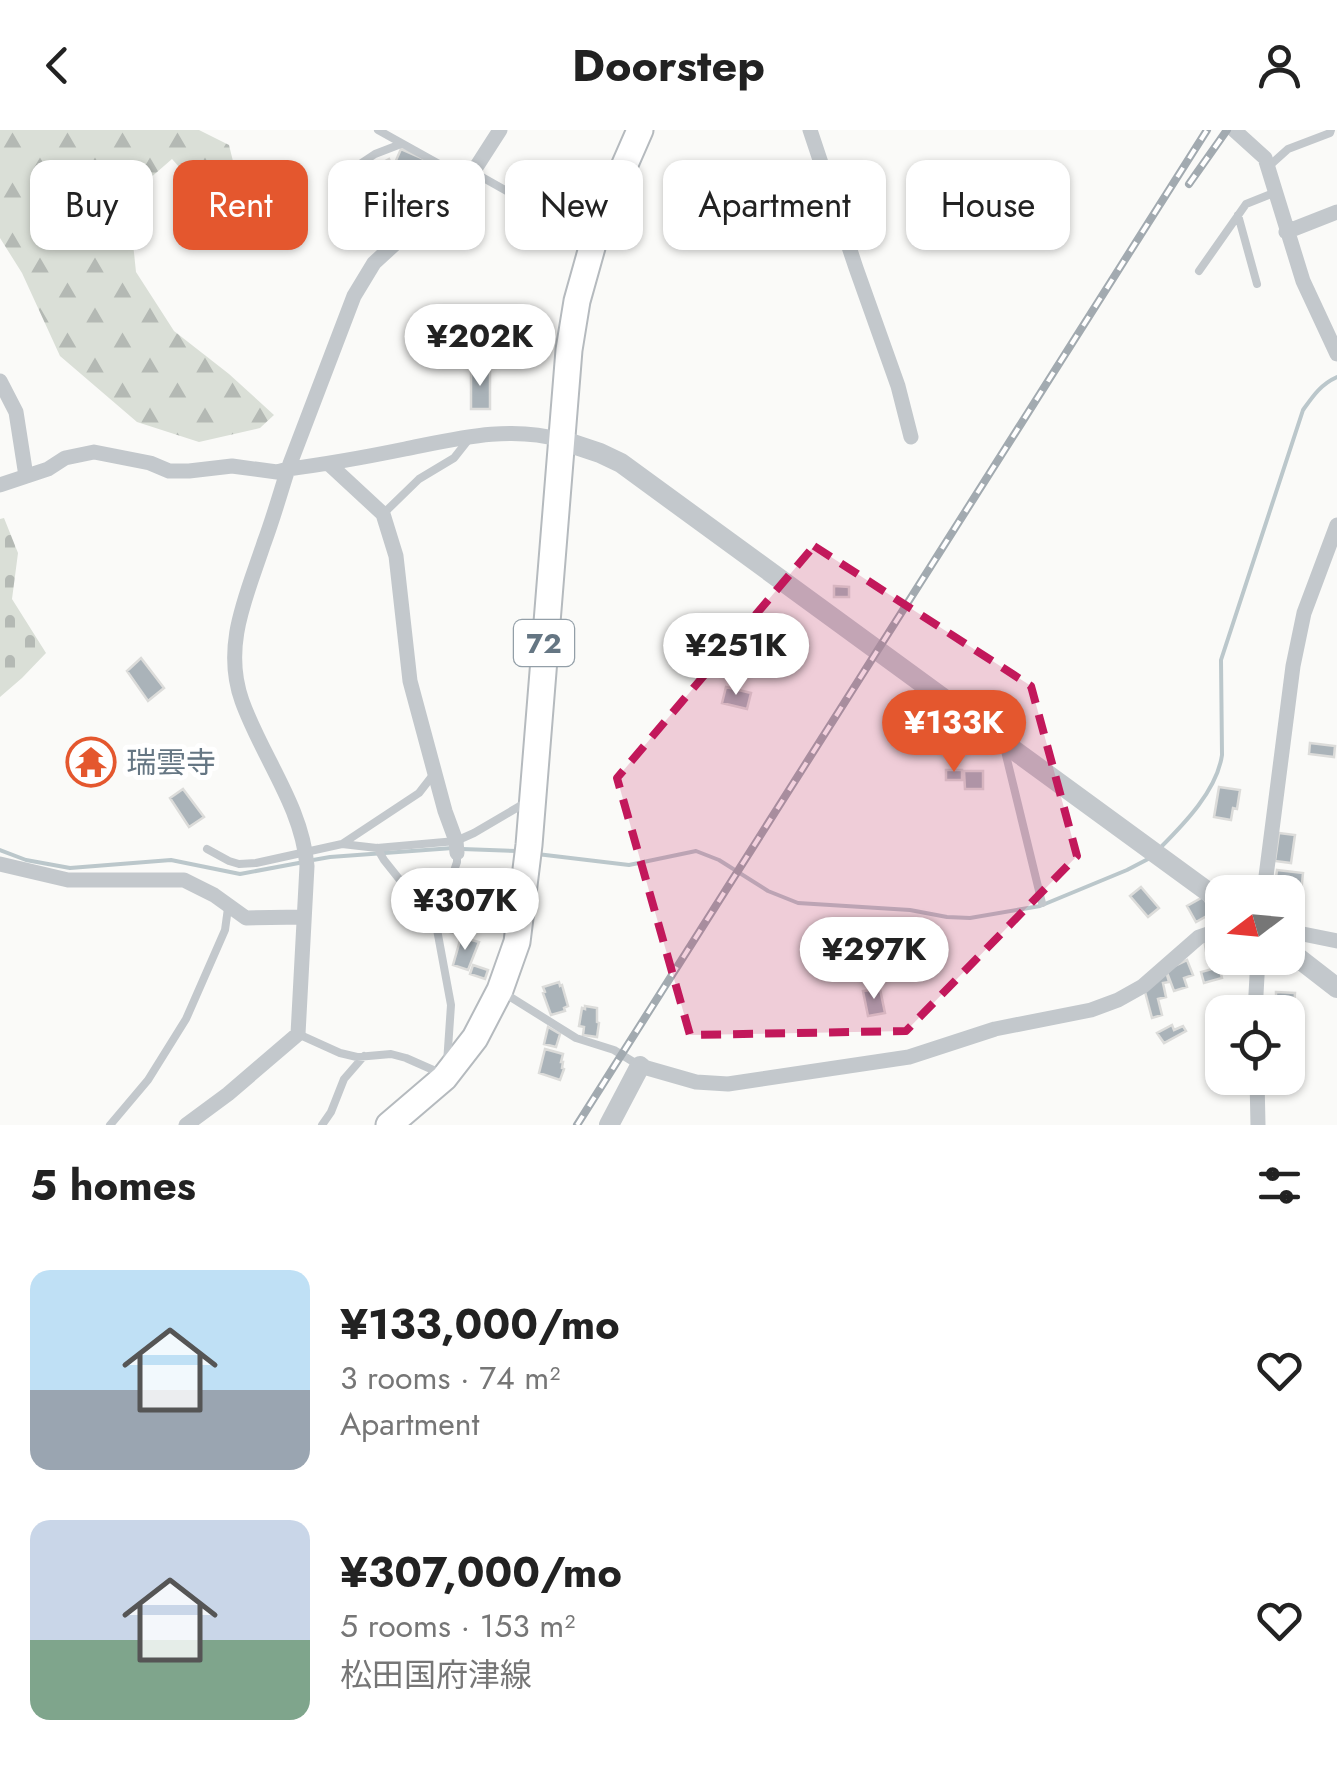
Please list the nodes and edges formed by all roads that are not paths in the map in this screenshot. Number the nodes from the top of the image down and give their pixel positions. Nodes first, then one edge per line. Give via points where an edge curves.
1 (378, 130) edge
2 (500, 130) edge
3 (640, 130) edge
4 (810, 130) edge
5 (1234, 130) edge
6 (1331, 130) edge
7 (401, 144) junction
8 (366, 160) edge
9 (431, 160) edge
10 (480, 160) edge
11 (627, 160) edge
12 (1268, 167) junction
13 (1276, 192) junction
14 (1337, 212) edge
15 (1238, 214) junction
16 (1286, 232) junction
17 (387, 250) edge
18 (591, 250) edge
19 (1199, 271) dead end
20 (1258, 284) dead end
21 (1337, 354) edge
22 (0, 382) edge
23 (471, 436) junction
24 (912, 437) dead end
25 (561, 440) junction
26 (329, 464) junction
27 (288, 469) junction
28 (26, 476) junction
29 (0, 485) edge
30 (383, 514) junction
31 (1337, 525) edge
32 (1003, 742) junction
33 (435, 773) junction
34 (533, 798) junction
35 (342, 844) junction
36 (457, 846) junction
37 (378, 848) junction
38 (207, 849) dead end
39 (306, 859) junction
40 (0, 864) edge
41 (1266, 875) edge
42 (1205, 889) edge
43 (1042, 902) dead end
44 (228, 906) junction
45 (303, 917) junction
46 (436, 924) junction
47 (1305, 934) edge
48 (1205, 935) edge
49 (1337, 941) edge
50 (1305, 963) edge
51 (1337, 988) edge
52 (500, 990) junction
53 (298, 1034) junction
54 (364, 1056) junction
55 (640, 1066) junction
56 (445, 1077) junction
57 (1257, 1095) edge
58 (110, 1125) edge
59 (186, 1125) edge
60 (322, 1125) edge
61 (390, 1125) edge
62 (609, 1125) edge
63 (1258, 1125) edge

1 - 7 lane
2 - 10 street
3 - 11 main road, 72
4 - 24 street
5 - 12 street
6 - 12 lane via 1288,149
7 - 8 lane
7 - 9 lane
12 - 13 street
13 - 15 lane
13 - 16 street
14 - 16 street
15 - 19 lane
15 - 20 lane
16 - 21 street
17 - 27 street via 354,296
18 - 25 main road, 72 via 569,350
22 - 28 street via 16,412
23 - 25 street
23 - 26 street
23 - 30 lane via 454,458 419,479
25 - 32 street via 622,464
25 - 34 main road, 72
26 - 27 street
26 - 30 street
27 - 28 street via 169,471 94,452
27 - 39 street via 243,598 234,665 240,698 284,789
28 - 29 street
30 - 33 street via 396,556 410,681
31 - 41 street via 1304,614
32 - 42 street
32 - 43 lane
33 - 35 lane via 419,794
33 - 36 street
34 - 36 lane
34 - 52 main road, 72 via 518,942
35 - 37 lane
35 - 39 lane
36 - 37 lane
36 - 46 lane
37 - 46 lane
38 - 39 lane via 240,864
39 - 45 street
40 - 44 street via 68,880 184,880
44 - 45 street via 246,918
44 - 58 lane via 225,930 186,1019
45 - 53 street
46 - 56 lane via 451,1005
47 - 49 street
48 - 55 street via 1118,1000 908,1057 728,1084
50 - 51 street
52 - 55 lane via 576,1038
52 - 56 main road, 72
53 - 54 lane
53 - 59 street
54 - 56 lane via 391,1054
54 - 60 lane via 344,1078
55 - 62 street
56 - 61 main road, 72
57 - 63 street

